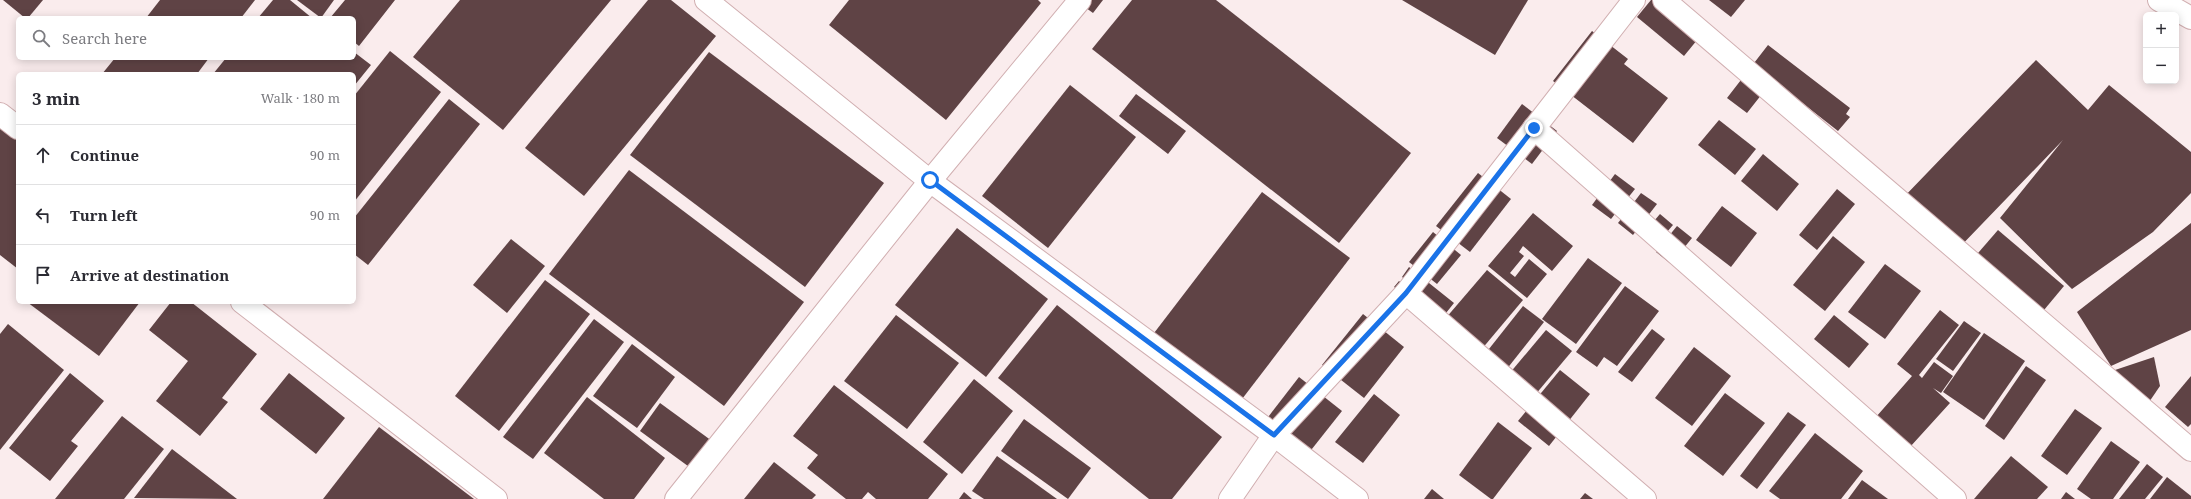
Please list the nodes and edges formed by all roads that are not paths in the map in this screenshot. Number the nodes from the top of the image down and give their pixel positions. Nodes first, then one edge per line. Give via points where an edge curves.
1 (706, 0) edge
2 (1080, 0) edge
3 (1634, 0) edge
4 (1664, 0) edge
5 (2159, 0) edge
6 (2191, 18) edge
7 (0, 114) edge
8 (16, 126) edge
9 (1534, 128) junction
10 (930, 180) junction
11 (1406, 293) junction
12 (245, 304) edge
13 (1274, 435) junction
14 (2191, 450) edge
15 (496, 499) edge
16 (676, 499) edge
17 (1230, 499) edge
18 (1357, 499) edge
19 (1644, 499) edge
20 (1955, 499) edge

1 - 10 main road
2 - 10 main road
3 - 9 main road
4 - 14 main road
5 - 6 main road
7 - 8 main road
9 - 11 main road
9 - 20 main road
10 - 13 main road
10 - 16 main road
11 - 13 main road
11 - 19 main road
12 - 15 main road
13 - 17 main road
13 - 18 main road

